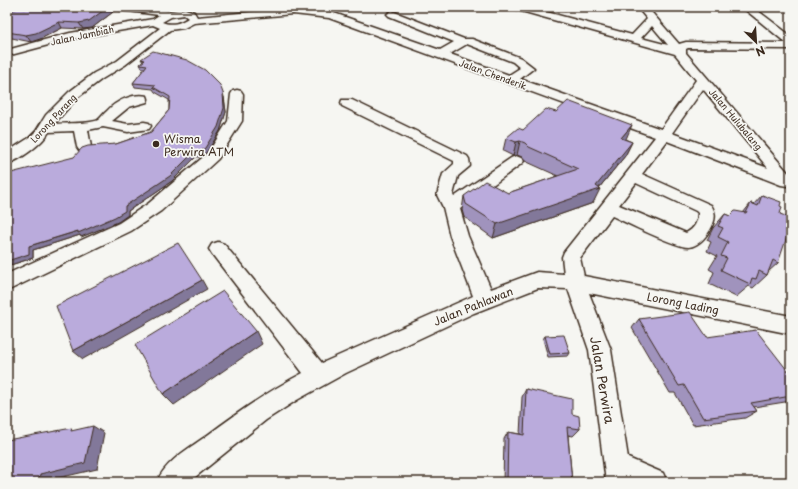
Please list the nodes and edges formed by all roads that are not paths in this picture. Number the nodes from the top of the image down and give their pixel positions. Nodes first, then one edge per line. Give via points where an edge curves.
1 (42, 7) edge
2 (120, 7) edge
3 (517, 7) edge
4 (642, 7) edge
5 (747, 7) edge
6 (7, 11) edge
7 (189, 13) edge
8 (169, 14) junction
9 (392, 14) dead end
10 (652, 20) junction
11 (161, 24) junction
12 (634, 40) junction
13 (463, 42) junction
14 (791, 42) edge
15 (791, 46) edge
16 (683, 49) junction
17 (7, 53) edge
18 (440, 55) junction
19 (510, 80) junction
20 (703, 80) junction
21 (237, 94) dead end
22 (142, 99) dead end
23 (689, 100) junction
24 (347, 103) dead end
25 (724, 105) junction
26 (103, 123) junction
27 (80, 126) junction
28 (144, 126) dead end
29 (44, 128) junction
30 (664, 135) junction
31 (84, 147) edge
32 (7, 159) edge
33 (516, 161) dead end
34 (633, 176) junction
35 (789, 183) edge
36 (451, 207) junction
37 (610, 208) junction
38 (218, 249) dead end
39 (575, 282) junction
40 (7, 283) edge
41 (485, 300) junction
42 (791, 325) edge
43 (319, 376) junction
44 (618, 474) edge
45 (170, 482) edge
46 (654, 482) edge

1 - 6 street
2 - 8 street
3 - 12 street
4 - 10 street, Jalan Hulubalang
5 - 14 street
7 - 8 street
7 - 11 street, Jalan Jambiah via 184,24
7 - 18 street, Jalan Chenderik via 321,13
8 - 11 street via 161,17
9 - 13 street
10 - 12 street
10 - 16 street, Jalan Hulubalang
11 - 17 street, Jalan Jambiah via 70,36
11 - 29 street, Lorong Parang via 121,63 98,76 73,96
12 - 16 street
13 - 18 street
13 - 19 street via 468,41 528,68
15 - 16 street
16 - 20 street, Jalan Hulubalang
18 - 19 street, Jalan Chenderik
19 - 30 street, Jalan Chenderik
20 - 23 street
20 - 25 street, Jalan Hulubalang
21 - 40 street via 235,121 213,156 155,207 125,227
22 - 26 street via 122,104
23 - 25 street via 706,98
23 - 30 street
24 - 36 street via 462,159 462,166 451,174 445,195
25 - 35 street, Jalan Hulubalang
26 - 27 street
26 - 28 street via 128,128
27 - 29 street
27 - 31 street
29 - 32 street, Lorong Parang via 34,141
30 - 34 street
30 - 35 street, Jalan Chenderik
33 - 36 street
34 - 37 street
34 - 37 street via 697,204 705,210 707,217 704,225 688,240
36 - 41 street via 459,236
37 - 39 street via 571,257
38 - 43 street
39 - 41 street, Jalan Pahlawan via 537,280
39 - 42 street, Lorong Lading
39 - 44 street, Jalan Perwira via 600,350
41 - 43 street, Jalan Pahlawan
43 - 45 street, Jalan Pahlawan via 258,412 183,469
44 - 46 street

